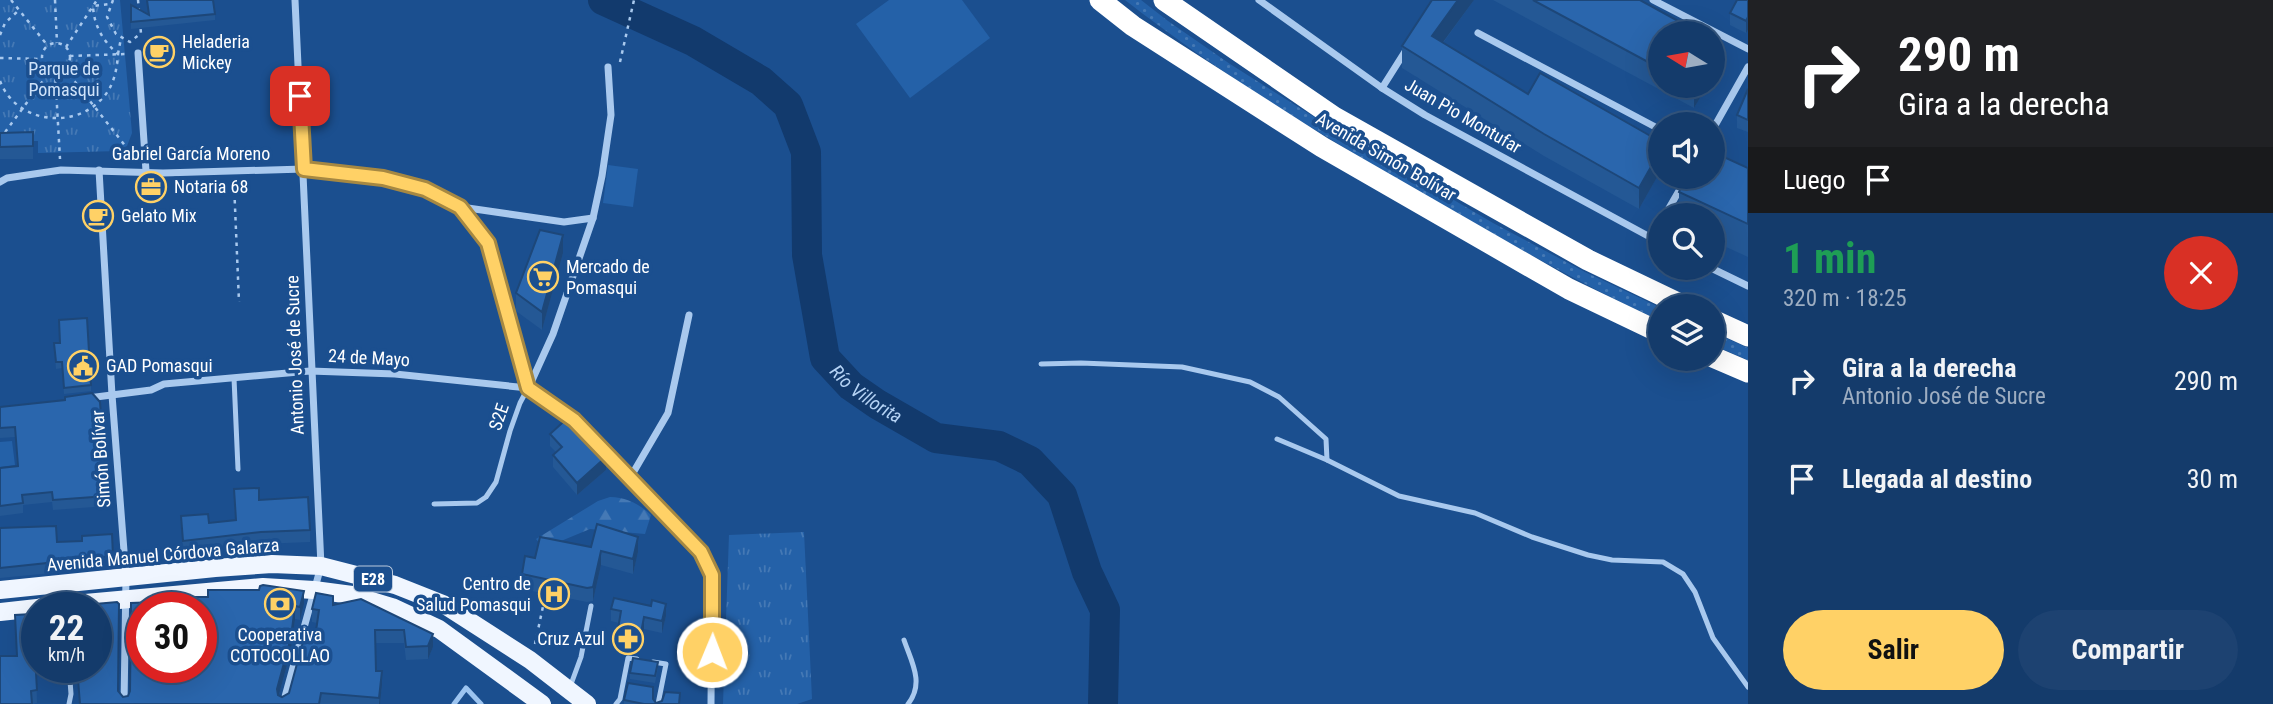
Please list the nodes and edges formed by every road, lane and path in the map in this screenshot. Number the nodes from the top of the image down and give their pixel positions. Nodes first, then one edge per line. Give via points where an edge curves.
1 (11, 0) edge
2 (55, 0) edge
3 (97, 0) edge
4 (113, 0) edge
5 (295, 0) edge
6 (634, 0) edge
7 (1100, 0) edge
8 (1164, 0) edge
9 (1259, 0) edge
10 (1653, 0) edge
11 (137, 1) edge
12 (110, 4) junction
13 (93, 6) junction
14 (19, 10) junction
15 (139, 12) edge
16 (140, 22) edge
17 (1478, 33) dead end
18 (0, 35) edge
19 (121, 38) junction
20 (57, 43) junction
21 (1410, 44) edge
22 (48, 46) junction
23 (66, 47) junction
24 (1748, 49) edge
25 (118, 54) junction
26 (138, 54) joint
27 (70, 56) junction
28 (0, 58) edge
29 (42, 59) junction
30 (619, 65) dead end
31 (608, 67) dead end
32 (1748, 67) edge
33 (65, 68) junction
34 (53, 71) junction
35 (0, 81) edge
36 (1382, 88) junction
37 (93, 107) junction
38 (22, 108) junction
39 (1723, 112) edge
40 (58, 118) junction
41 (1648, 123) edge
42 (0, 139) edge
43 (304, 169) junction
44 (61, 170) junction
45 (99, 170) junction
46 (234, 171) junction
47 (146, 172) junction
48 (0, 182) edge
49 (460, 207) junction
50 (593, 218) junction
51 (1648, 237) edge
52 (1725, 275) edge
53 (1748, 286) edge
54 (1660, 294) edge
55 (239, 302) dead end
56 (689, 314) dead end
57 (1725, 325) edge
58 (1648, 327) edge
59 (1748, 336) edge
60 (1725, 362) edge
61 (1041, 364) dead end
62 (310, 371) junction
63 (1748, 372) edge
64 (234, 378) junction
65 (528, 388) junction
66 (111, 395) junction
67 (74, 400) edge
68 (583, 430) edge
69 (593, 439) edge
70 (1277, 439) dead end
71 (1326, 460) junction
72 (238, 469) dead end
73 (630, 478) junction
74 (433, 504) dead end
75 (321, 566) junction
76 (125, 578) junction
77 (0, 590) edge
78 (314, 590) junction
79 (126, 592) edge
80 (206, 592) edge
81 (545, 597) dead end
82 (591, 606) dead end
83 (126, 609) edge
84 (21, 610) edge
85 (0, 612) edge
86 (904, 640) dead end
87 (530, 660) junction
88 (70, 683) edge
89 (623, 683) junction
90 (636, 685) edge
91 (648, 687) edge
92 (1748, 687) edge
93 (568, 690) junction
94 (661, 690) junction
95 (618, 702) edge
96 (69, 704) edge
97 (124, 704) edge
98 (283, 704) edge
99 (542, 704) edge
100 (587, 704) edge
101 (628, 704) edge
102 (658, 704) edge
103 (711, 704) edge
104 (908, 704) edge

1 - 14 path
2 - 20 path
3 - 13 path
4 - 12 path
5 - 43 street, Antonio José de Sucre
6 - 30 path
7 - 58 highway, Avenida Simón Bolívar via 1133,26 1322,146 1569,289
8 - 54 highway, Avenida Simón Bolívar via 1334,117 1588,260
9 - 36 street, Juan Pio Montufar
10 - 24 street
11 - 15 path
12 - 13 path
12 - 19 path via 108,23
13 - 23 path
13 - 25 path via 101,34
14 - 18 path
14 - 22 path
16 - 19 path via 141,33 130,42
17 - 41 street
19 - 25 path
20 - 22 path
20 - 23 path
21 - 36 street
22 - 29 path
23 - 27 path
25 - 26 path
25 - 27 path
25 - 37 path via 116,72
26 - 47 street
27 - 33 path
28 - 29 path
29 - 34 path
31 - 50 street, S2E via 611,115
32 - 39 street
33 - 34 path
33 - 37 path
34 - 38 path
34 - 40 path
35 - 38 path
36 - 51 street, Juan Pio Montufar
37 - 40 path
37 - 47 path
38 - 40 path
38 - 42 path
40 - 44 path
43 - 46 street, Gabriel García Moreno
43 - 49 street, Gabriel García Moreno via 383,178 425,189
43 - 62 street, Antonio José de Sucre
44 - 45 street, Gabriel García Moreno
44 - 48 street, Gabriel García Moreno
45 - 47 street, Gabriel García Moreno
45 - 66 street, Simón Bolívar
46 - 47 street, Gabriel García Moreno
46 - 55 path
49 - 50 street via 564,222
49 - 65 street, Gabriel García Moreno via 488,243
50 - 65 street, S2E
52 - 53 street
56 - 73 street via 668,413
57 - 59 highway
60 - 63 highway
61 - 71 lane via 1182,367 1250,382 1279,397 1326,439
62 - 64 street, 24 de Mayo
62 - 65 street, 24 de Mayo via 395,374
62 - 75 street, Antonio José de Sucre
64 - 66 street, 24 de Mayo via 164,384
64 - 72 lane
65 - 68 street
65 - 74 lane, S2E via 496,482 486,497 477,503
66 - 67 street, 24 de Mayo
66 - 76 street, Simón Bolívar
69 - 73 street
70 - 71 lane
71 - 92 lane via 1399,496 1475,513 1563,547 1612,560 1664,562 1683,574 1713,638
73 - 103 street via 701,552 712,575
75 - 76 main road, Avenida Manuel Córdova Galarza / E28 via 272,564
75 - 78 street, Antonio José de Sucre
75 - 87 main road, Avenida Manuel Córdova Galarza / E28 via 395,585 443,604
76 - 77 main road, Avenida Manuel Córdova Galarza / E28
76 - 79 street, Simón Bolívar
78 - 80 main road, E28 via 263,587
78 - 98 street, Antonio José de Sucre
78 - 99 main road, E28 via 392,607 439,629
81 - 87 path
82 - 93 lane via 581,657
83 - 97 street
84 - 85 main road, E28
86 - 104 lane via 917,680
87 - 93 main road, Avenida Manuel Córdova Galarza / E28
88 - 96 lane
89 - 90 lane
89 - 94 lane via 628,658 666,664
89 - 95 lane
91 - 94 lane
93 - 100 main road, Avenida Manuel Córdova Galarza / E28
94 - 102 lane
95 - 101 lane

